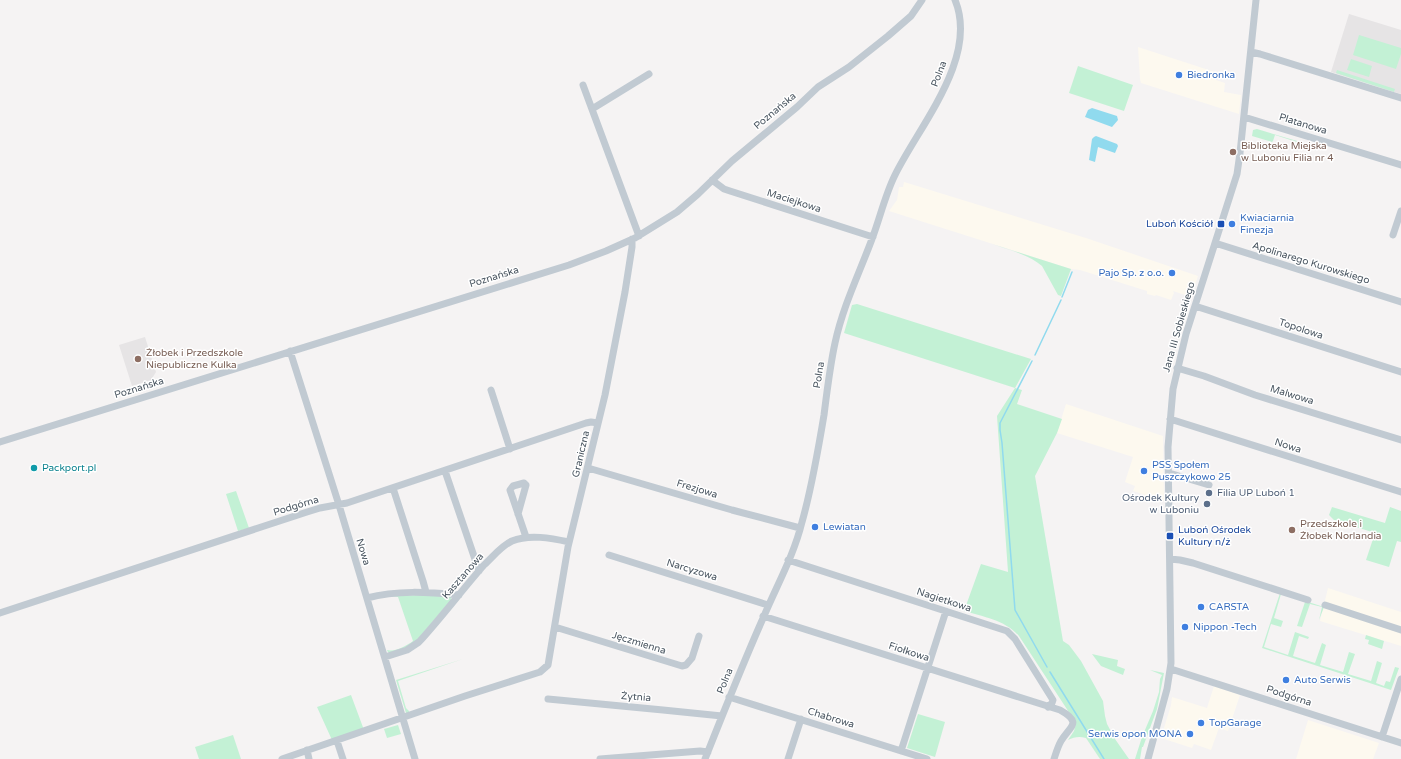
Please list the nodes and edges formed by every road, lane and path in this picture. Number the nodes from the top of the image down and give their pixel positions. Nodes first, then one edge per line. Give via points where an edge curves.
1 (922, 0) edge
2 (955, 0) edge
3 (1256, 0) edge
4 (1251, 52) junction
5 (649, 74) dead end
6 (582, 85) dead end
7 (1401, 98) edge
8 (592, 109) junction
9 (1244, 117) junction
10 (1401, 165) edge
11 (712, 180) junction
12 (1401, 211) edge
13 (1393, 235) dead end
14 (639, 236) junction
15 (873, 237) junction
16 (632, 239) junction
17 (1215, 243) junction
18 (1401, 302) edge
19 (1195, 306) junction
20 (290, 351) junction
21 (1177, 368) junction
22 (1401, 372) edge
23 (491, 390) dead end
24 (1170, 419) junction
25 (598, 423) junction
26 (1401, 440) edge
27 (0, 442) edge
28 (510, 449) junction
29 (588, 468) junction
30 (445, 471) junction
31 (1169, 474) junction
32 (1209, 485) dead end
33 (393, 488) junction
34 (1401, 492) edge
35 (339, 506) junction
36 (518, 514) dead end
37 (800, 528) junction
38 (526, 537) junction
39 (569, 542) junction
40 (609, 555) dead end
41 (1170, 559) junction
42 (788, 560) junction
43 (479, 571) junction
44 (426, 592) junction
45 (459, 594) junction
46 (367, 598) junction
47 (1308, 600) dead end
48 (768, 605) junction
49 (1325, 605) dead end
50 (946, 612) junction
51 (0, 613) edge
52 (763, 616) junction
53 (555, 627) junction
54 (1401, 630) edge
55 (699, 636) dead end
56 (385, 657) junction
57 (928, 669) junction
58 (1170, 669) junction
59 (1401, 679) edge
60 (729, 697) junction
61 (548, 700) dead end
62 (1048, 707) junction
63 (722, 716) junction
64 (402, 718) junction
65 (801, 719) junction
66 (1382, 737) junction
67 (337, 741) junction
68 (1401, 743) edge
69 (307, 750) junction
70 (901, 751) junction
71 (707, 756) edge
72 (282, 759) edge
73 (310, 759) edge
74 (343, 759) edge
75 (415, 759) edge
76 (600, 759) edge
77 (788, 759) edge
78 (927, 759) edge
79 (1054, 759) edge
80 (1148, 759) edge

1 - 11 street, Poznańska via 911,16 888,36 849,67 818,87
2 - 15 street, Polna via 960,35 951,73 936,106 896,174
3 - 4 street, Jana III Sobieskiego
4 - 7 street
4 - 9 street, Jana III Sobieskiego
5 - 8 street
6 - 8 street
8 - 14 street
9 - 10 street, Platanowa
9 - 17 street, Jana III Sobieskiego via 1237,174
11 - 14 street, Poznańska via 677,212
11 - 15 street, Maciejkowa via 724,189
12 - 13 street
14 - 16 street, Poznańska
15 - 37 street, Polna via 849,294 836,339 819,442
16 - 20 street, Poznańska via 568,265
16 - 25 street, Graniczna via 625,292
17 - 18 street, Apolinarego Kurowskiego
17 - 19 street, Jana III Sobieskiego
19 - 21 street, Jana III Sobieskiego
19 - 22 street, Topolowa
20 - 27 street, Poznańska
20 - 35 street, Nowa
21 - 24 street, Jana III Sobieskiego
21 - 26 street, Malwowa
23 - 28 street
24 - 31 street, Jana III Sobieskiego
24 - 34 street, Nowa
25 - 28 street, Podgórna via 586,423
25 - 29 street, Graniczna
28 - 30 street, Podgórna
29 - 37 street, Frezjowa
29 - 39 street, Graniczna
30 - 33 street, Podgórna
30 - 43 street
31 - 32 street
31 - 41 street, Jana III Sobieskiego
33 - 35 street, Podgórna
33 - 44 street
35 - 46 street, Nowa
35 - 51 street, Podgórna via 307,512
36 - 38 street
37 - 42 street, Polna
38 - 39 street, Kasztanowa
38 - 43 street, Kasztanowa via 504,546
39 - 53 street, Graniczna
40 - 48 street, Narcyzowa
41 - 47 street via 1192,563
41 - 58 street, Jana III Sobieskiego
42 - 48 street, Polna
42 - 50 street, Nagietkowa
43 - 45 street, Kasztanowa
44 - 45 street
44 - 46 street via 386,593
45 - 56 street, Kasztanowa via 415,645
46 - 56 street, Nowa
48 - 52 street, Polna
49 - 54 street
50 - 57 street
50 - 62 street, Nagietkowa via 1011,634 1053,700
52 - 57 street, Fiołkowa
52 - 60 street, Polna
53 - 55 street, Jęczmienna via 682,666 690,663
53 - 64 street, Graniczna via 550,662 543,670
56 - 64 street, Nowa
57 - 62 street, Fiołkowa
57 - 70 street
58 - 66 street, Podgórna
58 - 80 street, Jana III Sobieskiego
59 - 66 street
60 - 63 street, Polna
60 - 65 street, Chabrowa
61 - 63 street, Żytnia
62 - 79 street, Fiołkowa via 1060,710 1070,717 1072,722 1072,728 1061,741
63 - 71 street, Polna
64 - 67 street
64 - 75 street, Nowa
65 - 70 street, Chabrowa
65 - 77 street
66 - 68 street, Podgórna
67 - 69 street
67 - 74 street
69 - 72 street
69 - 73 street
70 - 78 street, Chabrowa
71 - 76 street via 700,751

